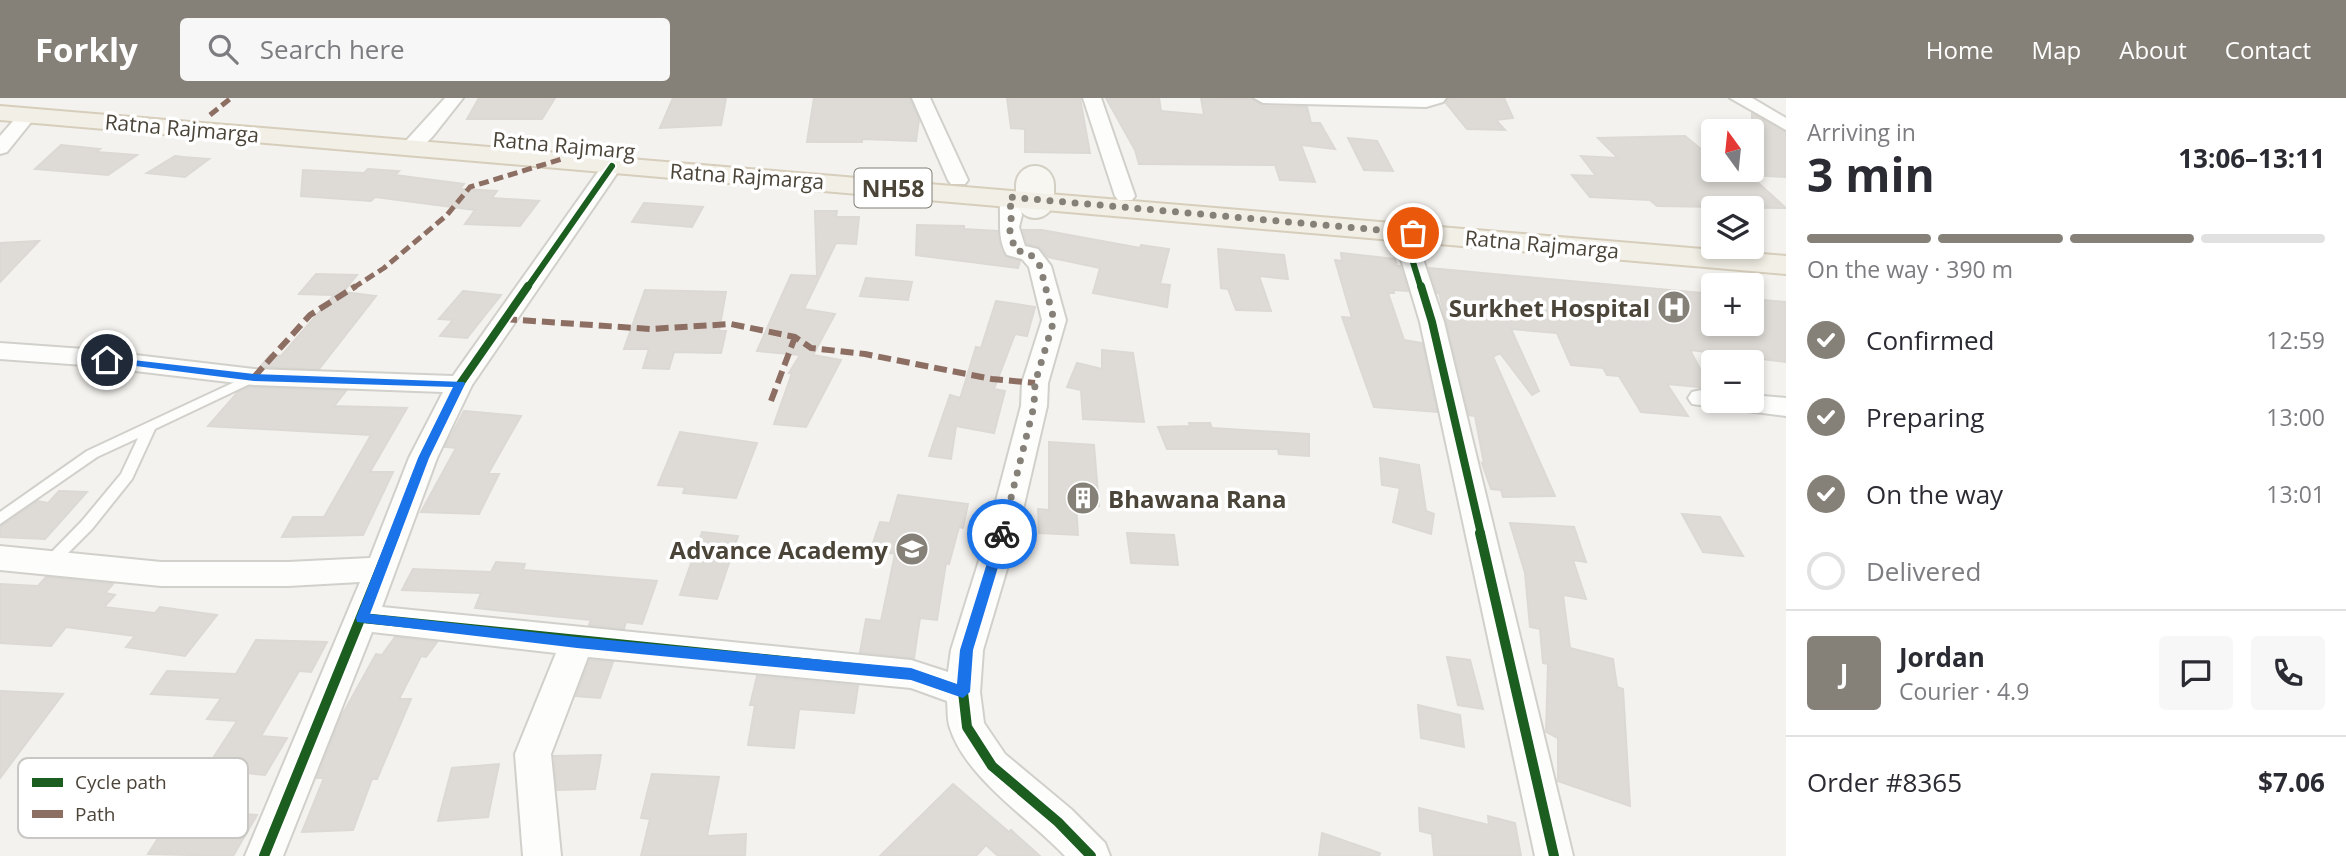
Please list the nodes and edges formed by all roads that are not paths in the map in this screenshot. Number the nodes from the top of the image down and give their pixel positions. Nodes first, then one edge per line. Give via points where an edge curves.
1 (454, 98) edge
2 (921, 98) edge
3 (1092, 98) edge
4 (1263, 98) edge
5 (1437, 98) edge
6 (1739, 98) edge
7 (0, 99) edge
8 (13, 115) edge
9 (1786, 125) edge
10 (419, 140) junction
11 (0, 148) edge
12 (612, 166) junction
13 (958, 180) junction
14 (1027, 194) junction
15 (1125, 196) junction
16 (1413, 225) junction
17 (1701, 242) edge
18 (1764, 247) edge
19 (1786, 248) edge
20 (1786, 265) edge
21 (0, 351) edge
22 (254, 377) junction
23 (460, 384) junction
24 (1764, 405) edge
25 (1786, 407) edge
26 (150, 426) junction
27 (0, 519) edge
28 (0, 558) edge
29 (50, 563) junction
30 (382, 569) junction
31 (362, 618) junction
32 (577, 642) junction
33 (963, 692) junction
34 (264, 856) edge
35 (542, 856) edge
36 (1091, 856) edge
37 (1554, 856) edge

1 - 10 street
2 - 13 street
3 - 15 street
4 - 5 street via 1426,102
6 - 9 street
7 - 10 main road, Ratna Rajmarg / NH58
8 - 10 main road, Ratna Rajmarga / NH58
8 - 11 street
10 - 12 main road, Ratna Rajmarga / NH58
10 - 13 main road, Ratna Rajmarg / NH58
12 - 14 main road, Ratna Rajmarga / NH58
12 - 23 street
13 - 14 main road, Ratna Rajmarg / NH58
14 - 15 main road, Ratna Rajmarg / NH58
14 - 16 main road, Ratna Rajmarga / NH58
14 - 33 street via 1009,227 1015,250 1030,254 1040,266 1054,320 1035,383 1034,406 1002,535 967,650
15 - 16 main road, Ratna Rajmarg / NH58
16 - 17 main road, Ratna Rajmarg / NH58
16 - 20 main road, Ratna Rajmarga / NH58
16 - 37 street via 1412,259 1432,322
18 - 19 main road
21 - 22 street
22 - 23 street
22 - 26 lane
23 - 30 street via 423,458
24 - 25 street
26 - 27 lane via 92,454
26 - 29 lane via 127,476
28 - 29 street
29 - 30 street via 161,574
30 - 31 street
31 - 32 street
31 - 34 street
32 - 33 street via 911,674
32 - 35 street via 533,754
33 - 36 street via 967,727 992,766

